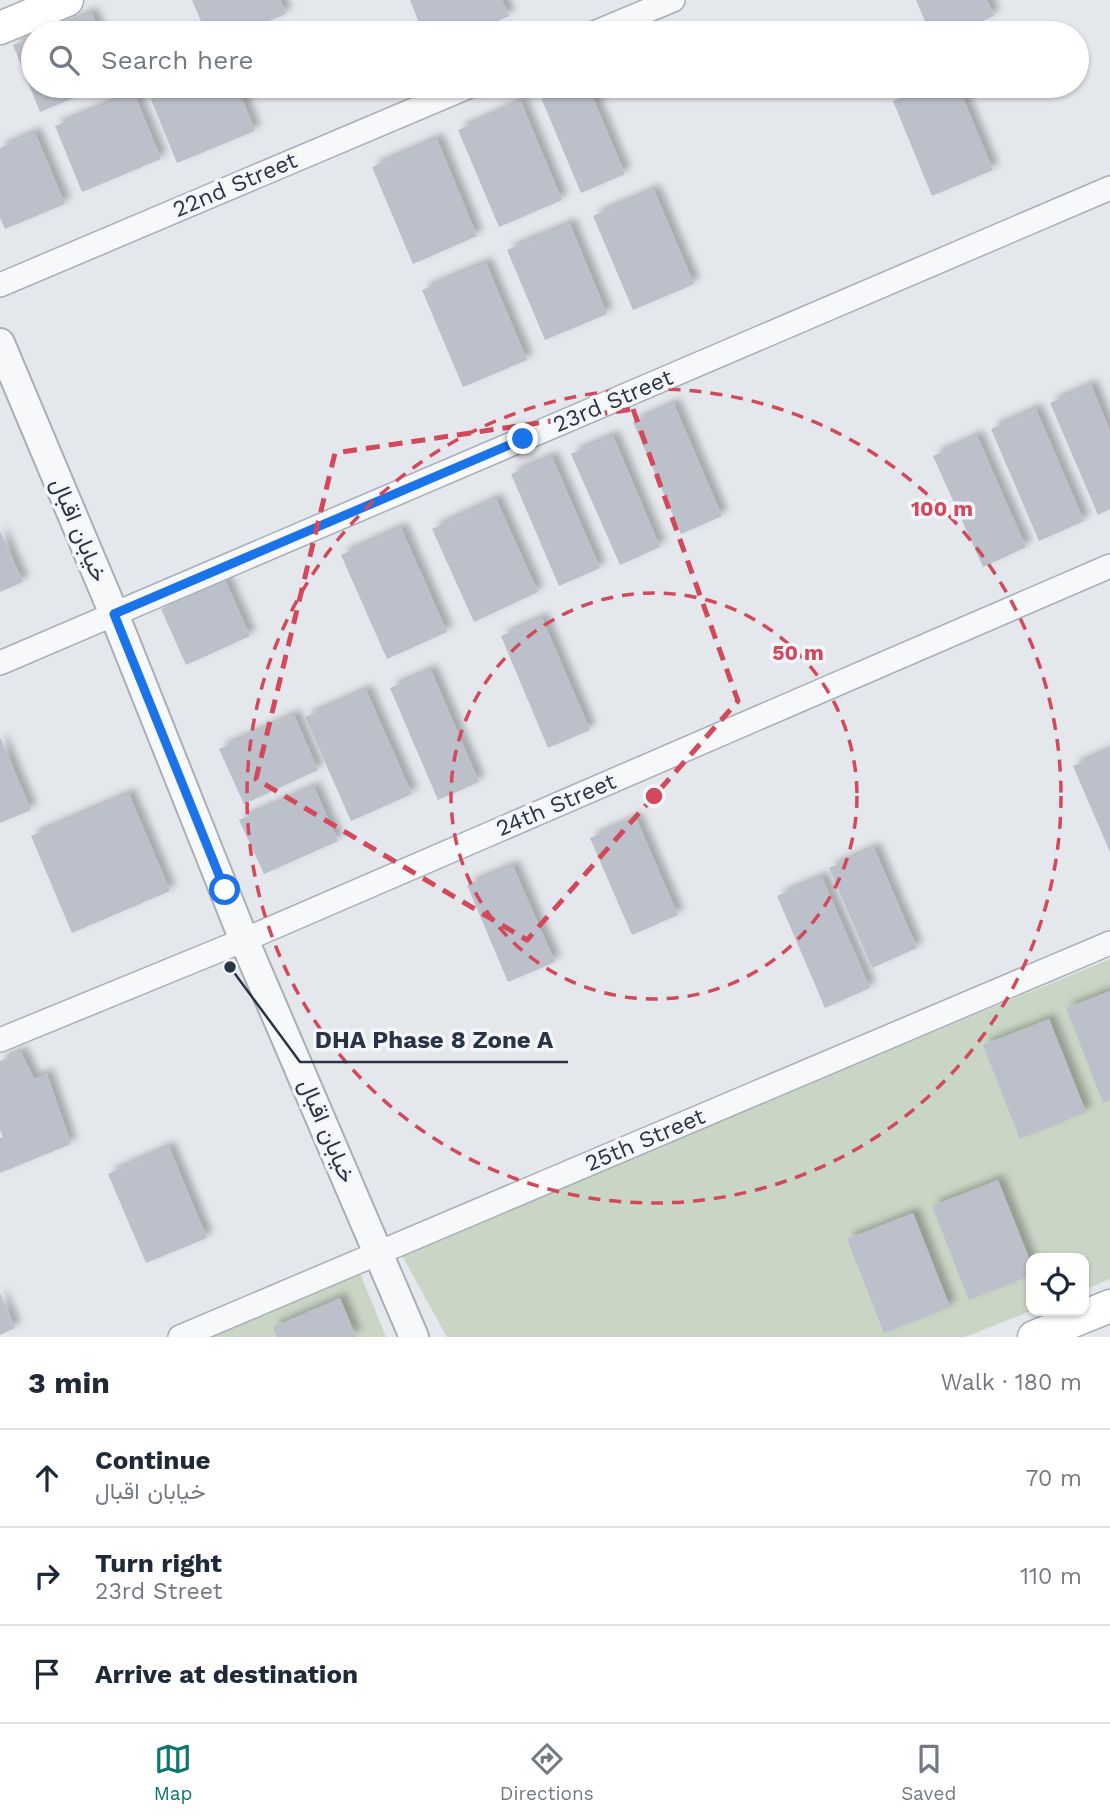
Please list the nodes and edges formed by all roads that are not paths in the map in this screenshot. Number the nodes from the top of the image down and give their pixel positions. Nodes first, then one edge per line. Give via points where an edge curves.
1 (67, 0) edge
2 (673, 0) edge
3 (623, 21) edge
4 (0, 28) edge
5 (442, 98) edge
6 (1110, 188) edge
7 (0, 285) edge
8 (0, 343) edge
9 (1110, 566) edge
10 (114, 614) junction
11 (0, 663) edge
12 (244, 940) junction
13 (1110, 943) edge
14 (0, 1040) edge
15 (379, 1252) junction
16 (1110, 1306) edge
17 (180, 1337) edge
18 (414, 1337) edge
19 (1034, 1337) edge

1 - 4 main road
2 - 3 street
5 - 7 street, 22nd Street
6 - 10 street, 23rd Street
8 - 10 street, خیابان اقبال
9 - 12 street, 24th Street
10 - 11 street, 23rd Street
10 - 12 street, خیابان اقبال
12 - 14 street, 24th Street
12 - 15 street, خیابان اقبال
13 - 15 street, 25th Street
15 - 17 street, 25th Street
15 - 18 street, خیابان اقبال
16 - 19 main road

